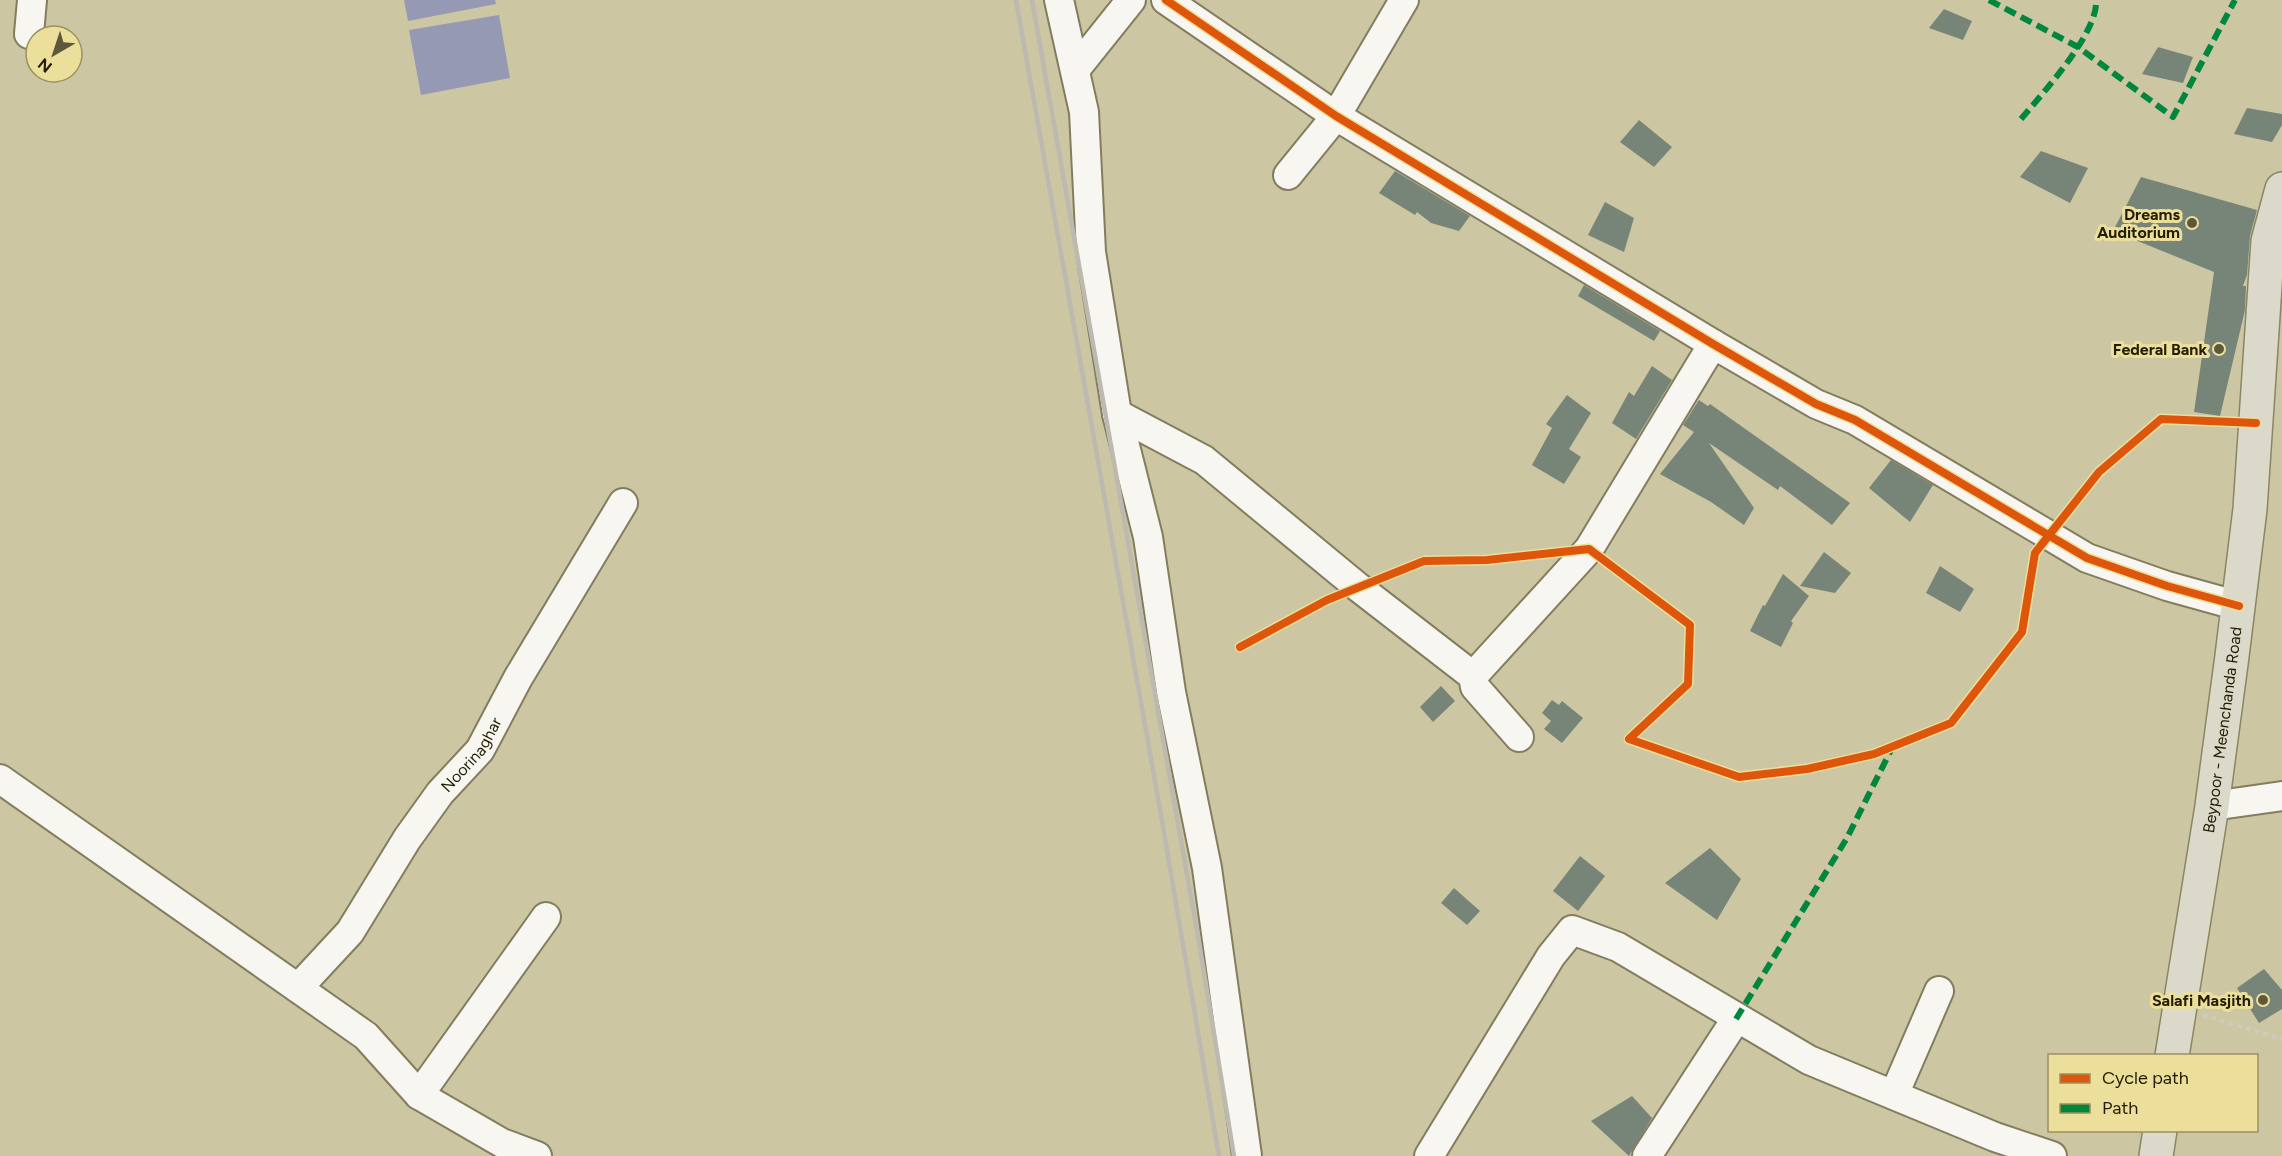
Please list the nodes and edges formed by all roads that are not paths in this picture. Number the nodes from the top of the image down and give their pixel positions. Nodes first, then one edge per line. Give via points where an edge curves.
1 (32, 0) edge
2 (1059, 0) edge
3 (1131, 0) edge
4 (1166, 0) edge
5 (1404, 0) edge
6 (30, 24) edge
7 (1075, 70) junction
8 (1336, 117) junction
9 (1288, 175) dead end
10 (2282, 189) edge
11 (1713, 344) junction
12 (1117, 414) junction
13 (623, 503) dead end
14 (2239, 606) junction
15 (1473, 676) junction
16 (1519, 737) dead end
17 (0, 779) edge
18 (2282, 796) edge
19 (2212, 806) junction
20 (546, 917) dead end
21 (298, 988) junction
22 (1939, 991) dead end
23 (1736, 1019) junction
24 (2172, 1054) edge
25 (419, 1095) junction
26 (1894, 1095) junction
27 (2160, 1132) edge
28 (537, 1156) edge
29 (1247, 1156) edge
30 (1429, 1156) edge
31 (1647, 1156) edge
32 (2052, 1156) edge
33 (2156, 1156) edge

1 - 6 street
2 - 7 street
3 - 7 street
4 - 8 street
5 - 8 street
7 - 12 street via 1084,112 1091,252
8 - 9 street
8 - 11 street
10 - 14 main road, Beypoor - Meenchanda Road via 2268,241 2251,498
11 - 14 street via 1816,404 1855,420 2087,558
11 - 15 street via 1590,549
12 - 15 street via 1204,460
12 - 29 street via 1148,537 1171,692 1206,868
13 - 21 street, Noorinaghar via 518,678 480,750 440,793 407,839 350,932
14 - 19 main road, Beypoor - Meenchanda Road
15 - 16 street via 1475,687
17 - 21 street
18 - 19 street
19 - 24 main road, Beypoor - Meenchanda Road
20 - 25 street
21 - 25 street via 366,1036
22 - 26 street
23 - 26 street via 1809,1060
23 - 30 street via 1618,947 1572,930 1551,956
23 - 31 street
25 - 28 street via 502,1143
26 - 32 street
27 - 33 main road

